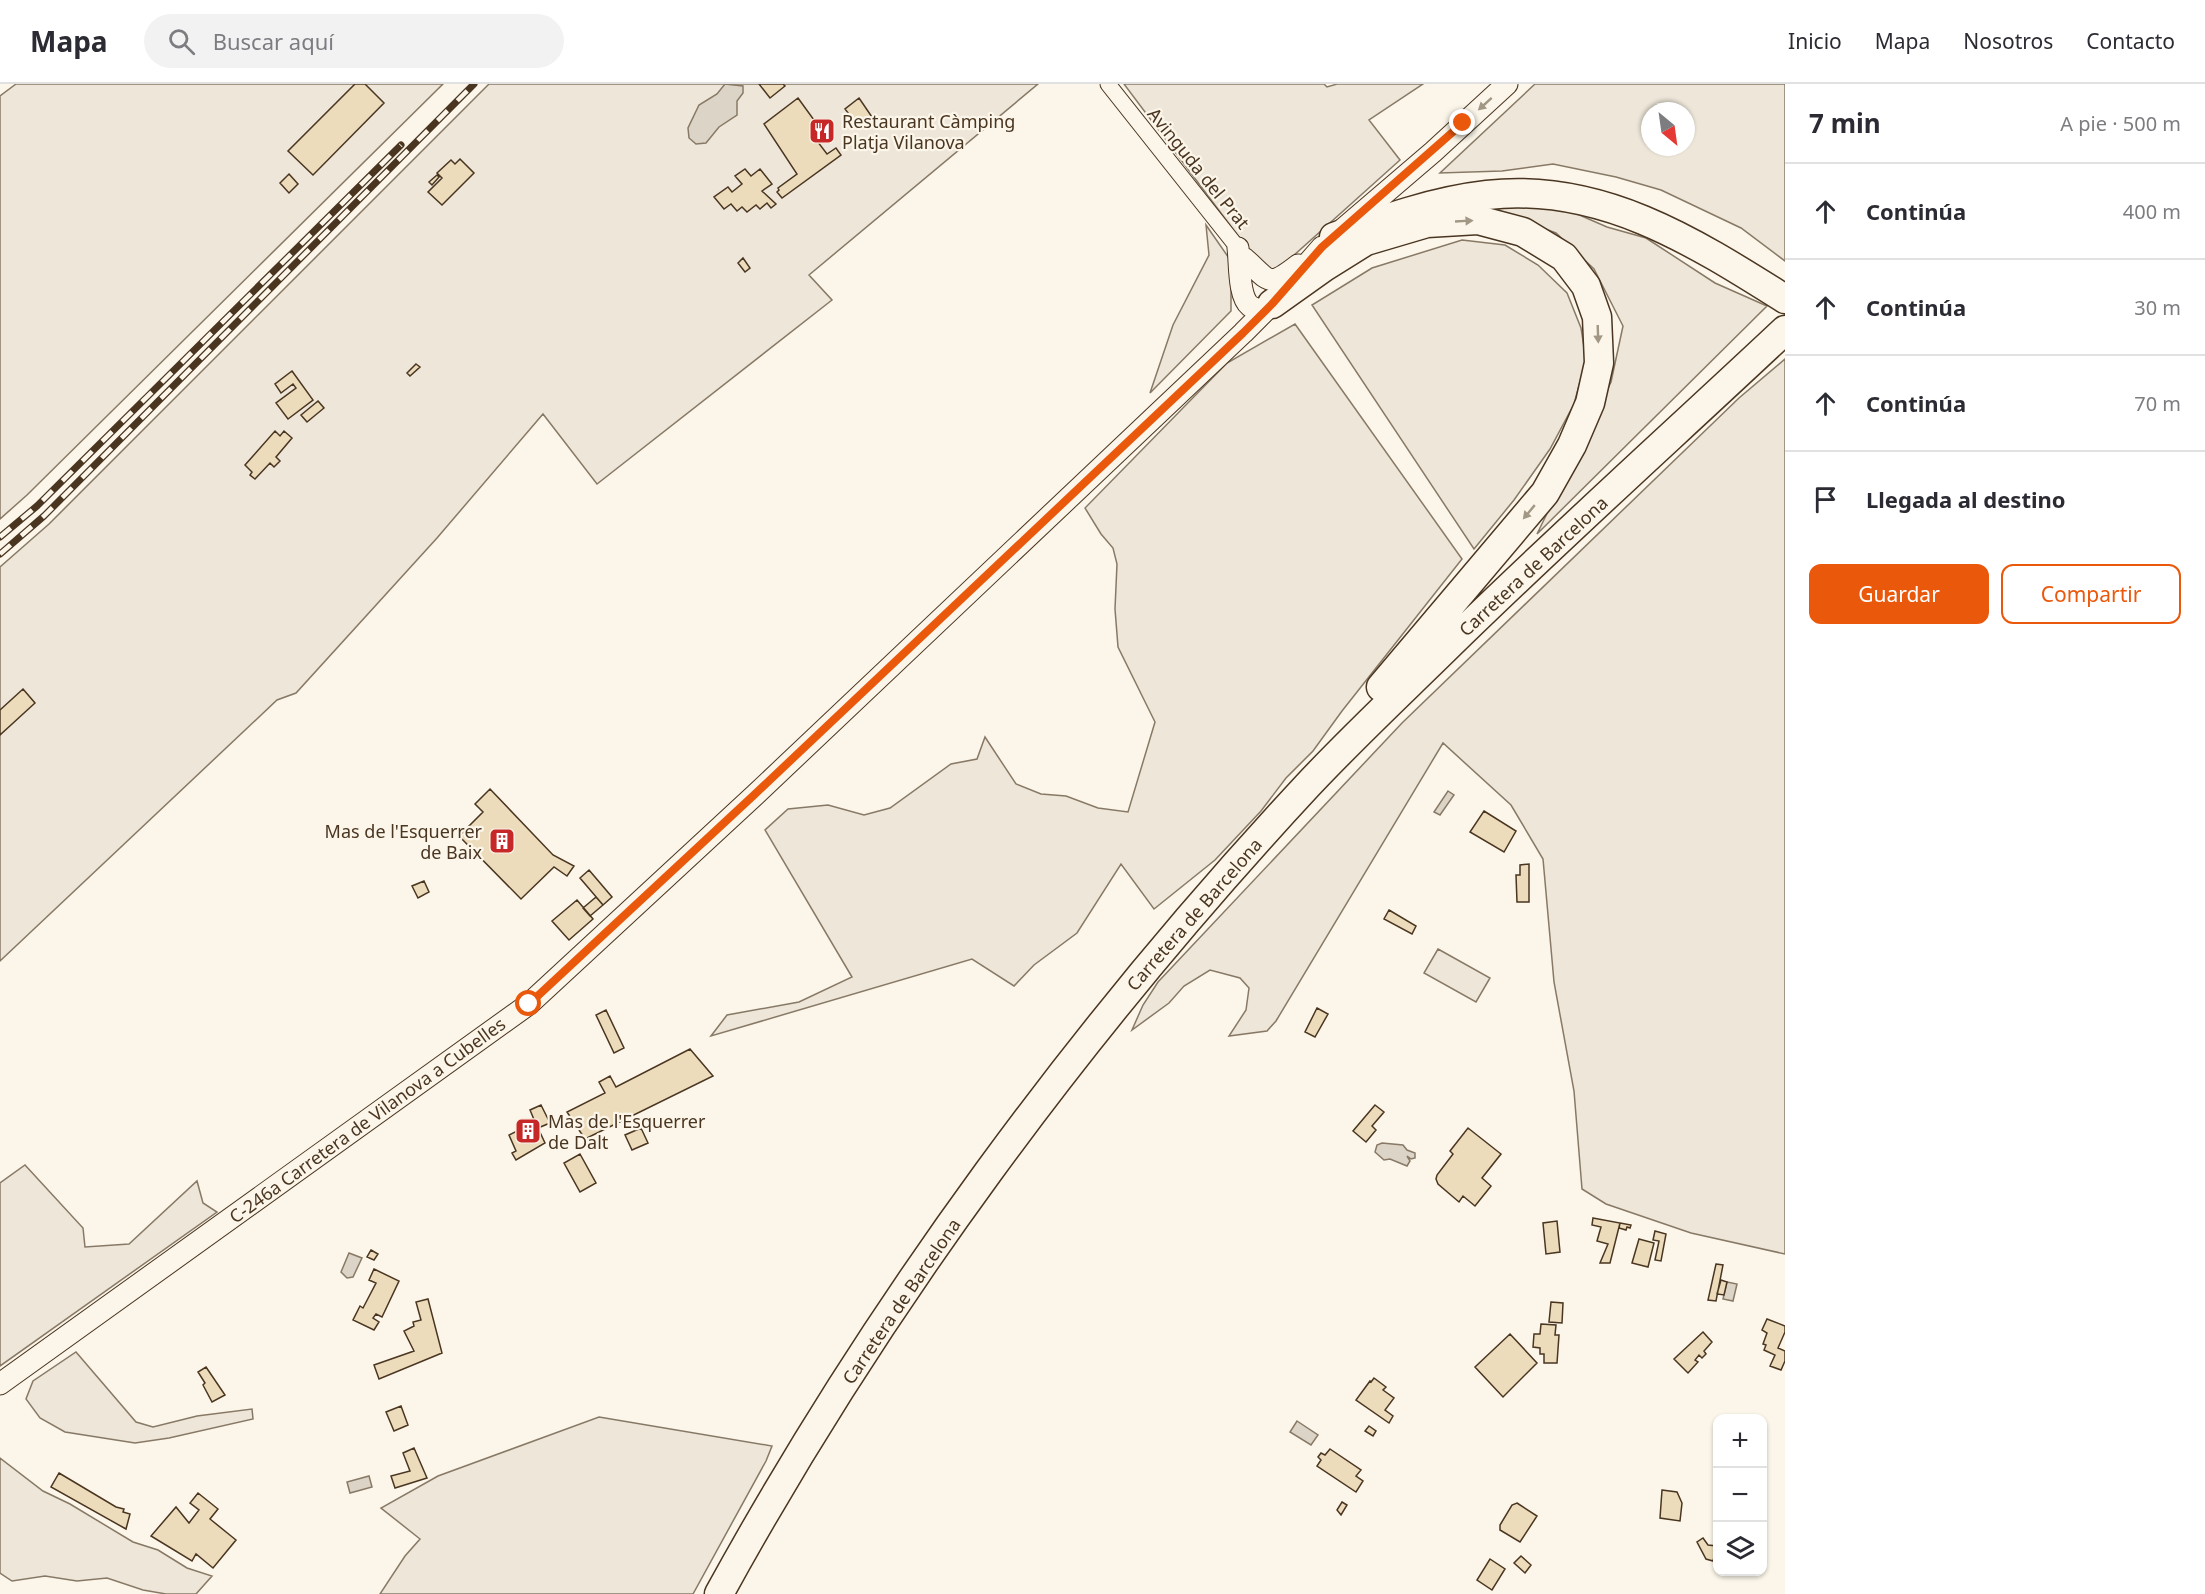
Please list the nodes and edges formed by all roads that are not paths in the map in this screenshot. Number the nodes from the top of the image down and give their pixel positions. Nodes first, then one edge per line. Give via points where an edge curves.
1 (1108, 84) edge
2 (1507, 84) edge
3 (1411, 211) junction
4 (1366, 241) junction
5 (1328, 242) junction
6 (1241, 253) junction
7 (1241, 288) junction
8 (1785, 298) edge
9 (1268, 308) junction
10 (1775, 340) edge
11 (1231, 343) junction
12 (1308, 785) junction
13 (0, 1384) edge
14 (719, 1594) edge

1 - 6 street, Avinguda del Prat
2 -> 5 main road
3 - 4 highway
3 - 5 highway
3 - 8 highway via 1445,201 1520,193 1565,196 1610,206 1719,257
4 - 9 highway
4 -> 12 highway via 1428,223 1478,220 1522,232 1564,257 1586,286 1597,317 1599,363 1590,403 1545,493 1365,706
5 - 6 main road via 1280,278 1270,280 1262,277
5 - 9 main road, C-246a Carretera de Vilanova a Cubelles
6 - 7 main road
6 - 9 main road
7 - 9 main road via 1250,306
7 - 11 main road
9 - 11 main road, C-246a Carretera de Vilanova a Cubelles
10 - 12 highway, Carretera de Barcelona via 1524,572
11 - 13 main road, C-246a Carretera de Vilanova a Cubelles via 529,1004
12 - 14 highway, Carretera de Barcelona via 1126,992 969,1199 818,1426

